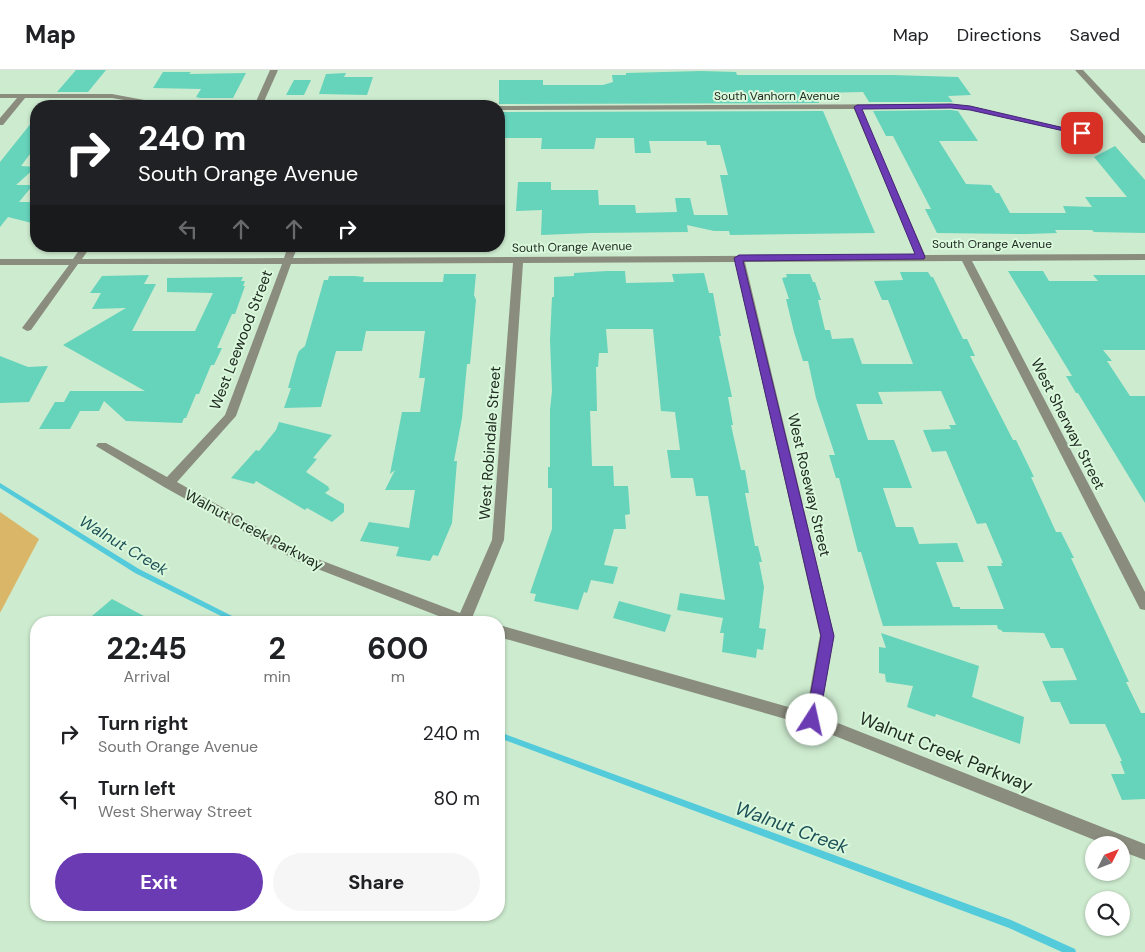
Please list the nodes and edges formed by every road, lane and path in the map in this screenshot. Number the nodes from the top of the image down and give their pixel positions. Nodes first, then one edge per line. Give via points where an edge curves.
1 (274, 70) edge
2 (1079, 70) edge
3 (0, 96) edge
4 (23, 96) junction
5 (136, 100) edge
6 (261, 100) edge
7 (857, 107) junction
8 (505, 108) edge
9 (0, 123) edge
10 (1082, 133) dead end
11 (1145, 141) edge
12 (83, 252) edge
13 (291, 252) edge
14 (921, 257) junction
15 (965, 257) junction
16 (1145, 257) edge
17 (739, 258) junction
18 (518, 260) junction
19 (77, 261) junction
20 (0, 262) edge
21 (287, 262) junction
22 (27, 328) dead end
23 (102, 446) dead end
24 (168, 484) junction
25 (1145, 605) edge
26 (451, 616) edge
27 (468, 616) edge
28 (505, 633) edge
29 (812, 720) junction
30 (1145, 852) edge

1 - 6 street
2 - 11 street
3 - 4 street
4 - 5 street via 112,96
4 - 9 street
7 - 8 street, South Vanhorn Avenue
7 - 10 street, South Vanhorn Avenue via 970,108
7 - 14 street
12 - 19 street
13 - 21 street, West Leewood Street
14 - 15 street, South Orange Avenue
14 - 17 street, South Orange Avenue
15 - 16 street, South Orange Avenue
15 - 25 street, West Sherway Street
17 - 18 street, South Orange Avenue
17 - 29 street, West Roseway Street via 827,636
18 - 21 street, South Orange Avenue
18 - 27 street, West Robindale Street via 498,540
19 - 20 street, South Orange Avenue
19 - 21 street, South Orange Avenue
19 - 22 street
21 - 24 street, West Leewood Street via 230,416
23 - 24 street, Walnut Creek Parkway
24 - 26 street, Walnut Creek Parkway via 302,558
28 - 29 street, Walnut Creek Parkway
29 - 30 street, Walnut Creek Parkway

